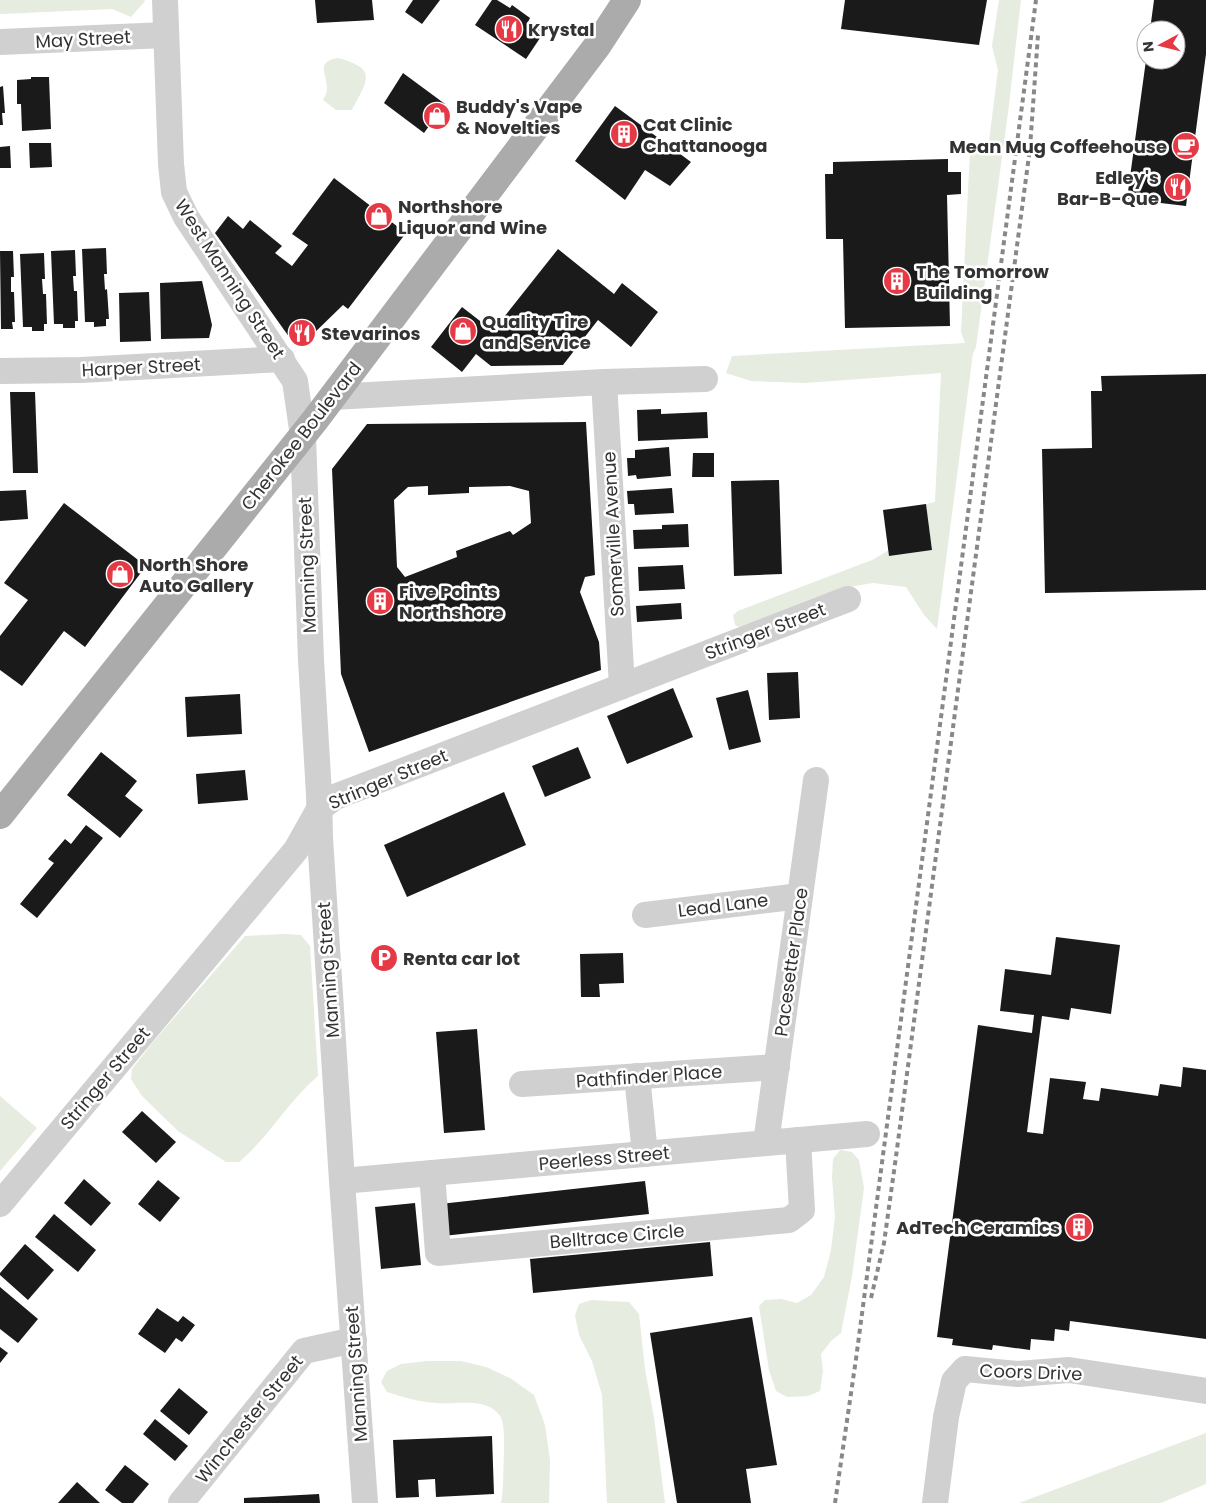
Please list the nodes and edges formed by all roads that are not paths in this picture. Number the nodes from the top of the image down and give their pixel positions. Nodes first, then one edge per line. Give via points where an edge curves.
1 (165, 0) edge
2 (627, 0) edge
3 (166, 35) junction
4 (0, 42) edge
5 (282, 359) junction
6 (0, 372) edge
7 (706, 379) dead end
8 (604, 382) junction
9 (333, 397) junction
10 (303, 436) junction
11 (848, 599) dead end
12 (622, 686) junction
13 (816, 780) dead end
14 (319, 809) junction
15 (0, 815) edge
16 (800, 896) junction
17 (645, 915) dead end
18 (776, 1067) junction
19 (637, 1076) junction
20 (522, 1084) dead end
21 (867, 1134) dead end
22 (798, 1140) junction
23 (766, 1143) junction
24 (645, 1154) junction
25 (432, 1173) junction
26 (342, 1181) junction
27 (0, 1204) edge
28 (354, 1340) junction
29 (1206, 1392) edge
30 (181, 1503) edge
31 (365, 1503) edge
32 (935, 1503) edge

1 - 3 street, West Manning Street
2 - 9 main road, Cherokee Boulevard via 598,46
3 - 4 street, May Street
3 - 5 street, West Manning Street via 174,192 186,216
5 - 6 street, Harper Street
5 - 10 street, West Manning Street via 295,381
7 - 8 street
8 - 9 street
8 - 12 street, Somerville Avenue
9 - 10 main road, Cherokee Boulevard
10 - 14 street, Manning Street
10 - 15 main road, Cherokee Boulevard
11 - 12 street, Stringer Street
12 - 14 street, Stringer Street via 335,797
13 - 16 street, Pacesetter Place
14 - 26 street, Manning Street
14 - 27 street, Stringer Street via 296,850
16 - 17 street, Lead Lane
16 - 18 street, Pacesetter Place
18 - 19 street, Pathfinder Place
18 - 23 street, Pacesetter Place
19 - 20 street, Pathfinder Place
19 - 24 street
21 - 22 street, Peerless Street
22 - 23 street, Peerless Street
22 - 25 street, Belltrace Circle via 802,1210 789,1220 467,1250 438,1252
23 - 24 street, Peerless Street
24 - 25 street, Peerless Street
25 - 26 street, Peerless Street
26 - 28 street, Manning Street
28 - 30 street, Winchester Street via 304,1351
28 - 31 street, Manning Street
29 - 32 street, Coors Drive via 1068,1370 1018,1374 966,1369 954,1380

